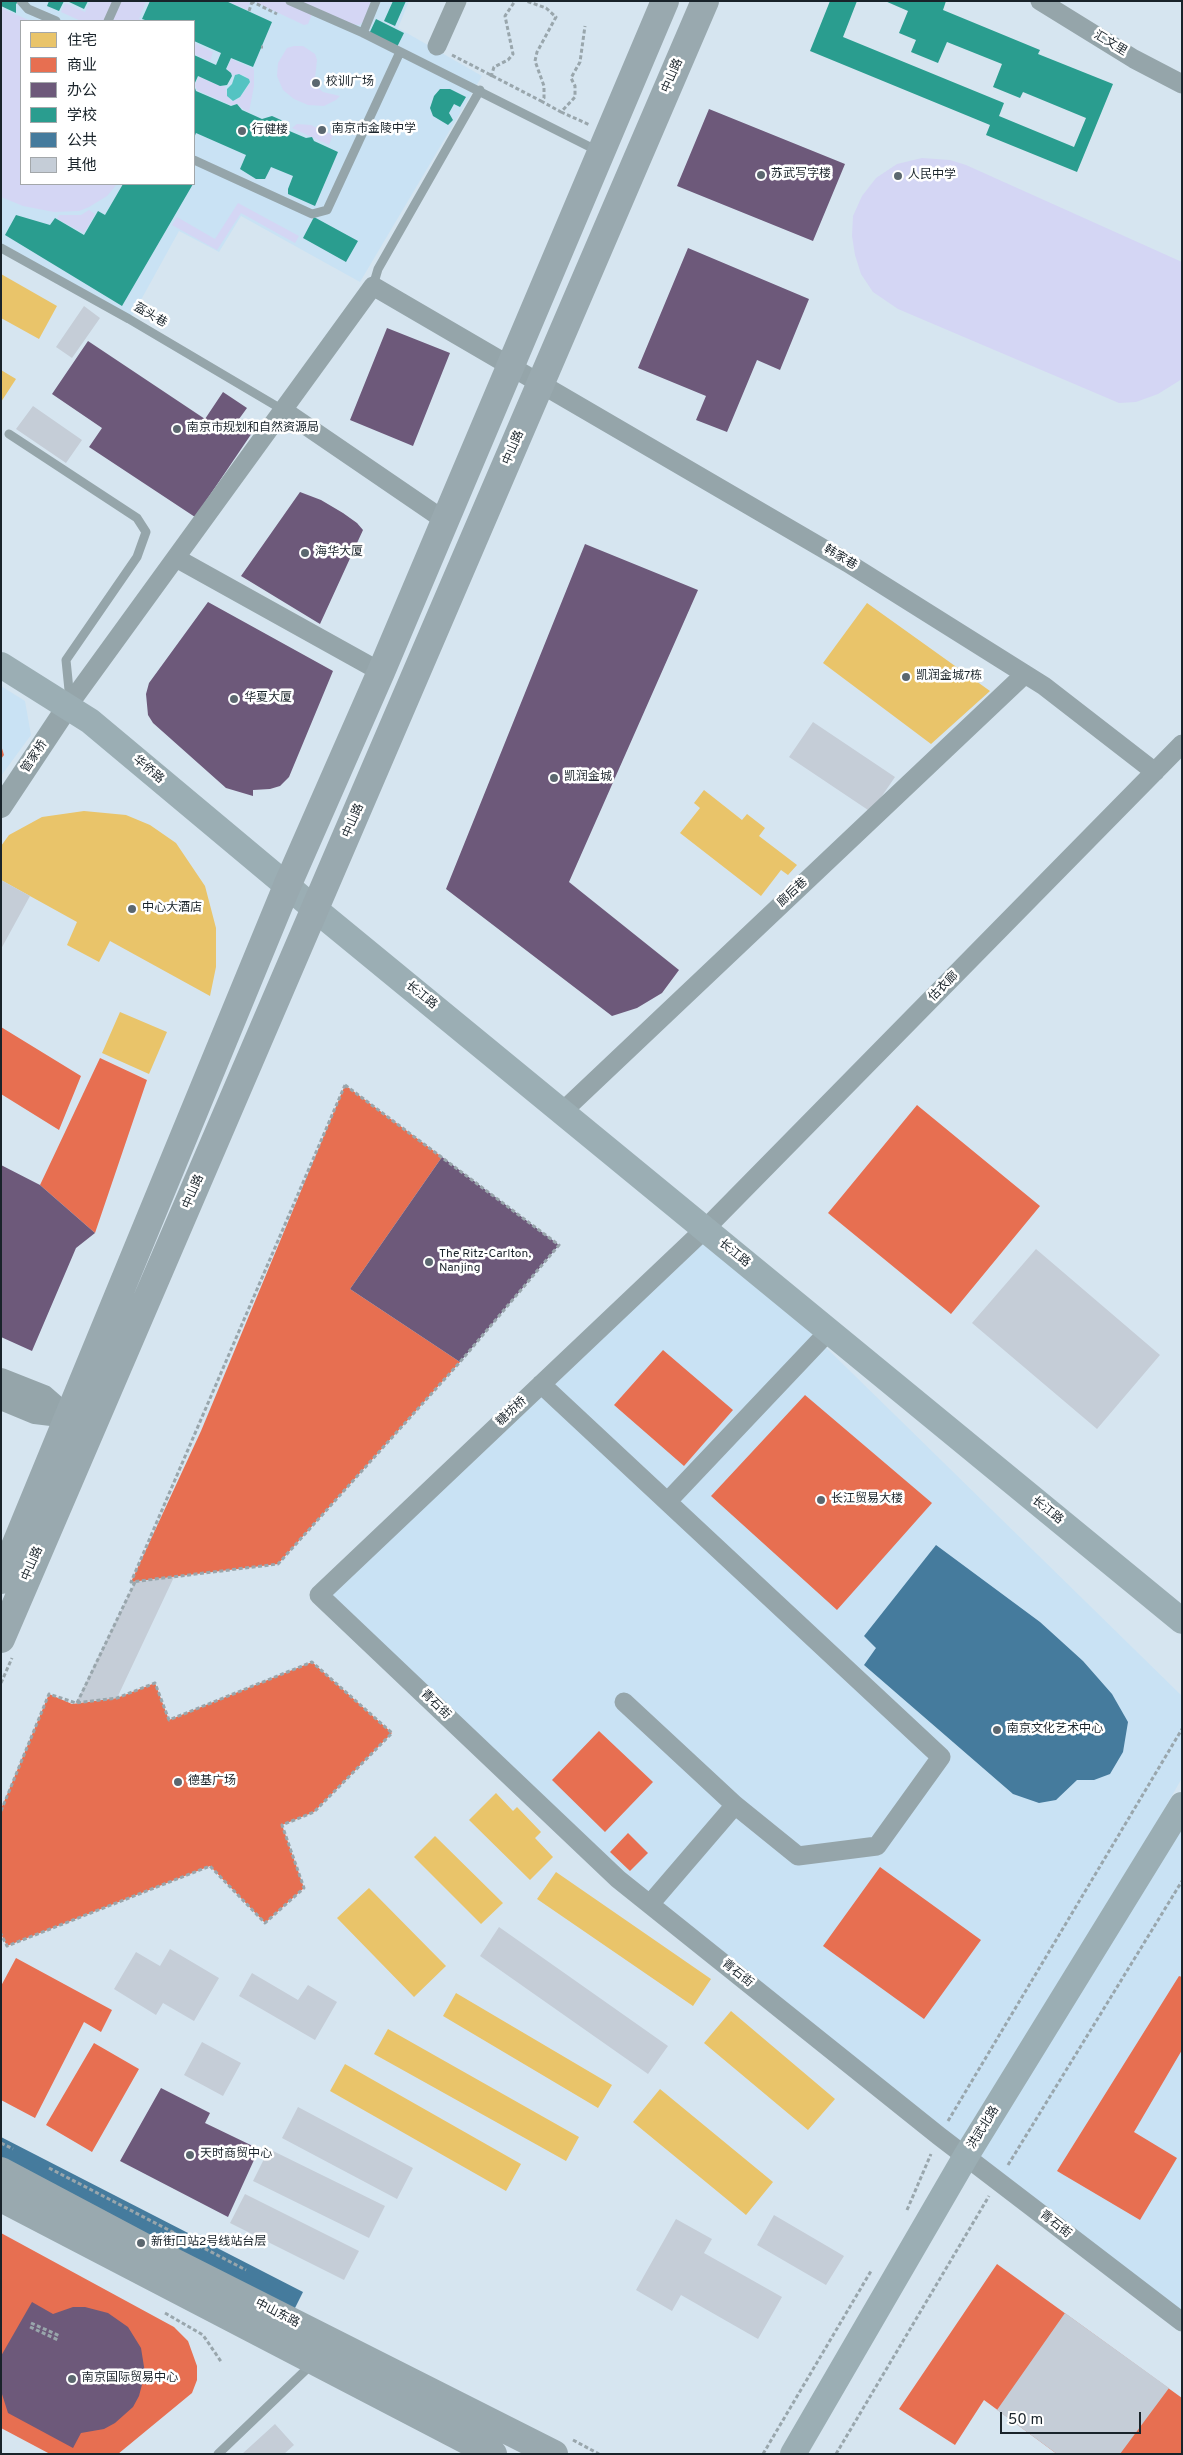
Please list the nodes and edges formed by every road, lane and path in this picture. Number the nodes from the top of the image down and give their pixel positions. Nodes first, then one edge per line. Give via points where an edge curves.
1 (20, 1) edge
2 (117, 1) edge
3 (252, 1) edge
4 (290, 1) edge
5 (376, 1) edge
6 (457, 1) edge
7 (515, 1) edge
8 (526, 1) edge
9 (666, 1) edge
10 (1040, 1) edge
11 (703, 6) edge
12 (248, 11) dead end
13 (277, 14) dead end
14 (54, 20) edge
15 (108, 20) edge
16 (585, 26) dead end
17 (363, 33) junction
18 (436, 46) joint
19 (400, 52) junction
20 (491, 76) junction
21 (1182, 84) edge
22 (480, 90) junction
23 (541, 101) junction
24 (561, 112) junction
25 (605, 143) junction
26 (638, 156) joint
27 (195, 160) edge
28 (627, 184) joint
29 (615, 211) joint
30 (1, 248) edge
31 (374, 286) junction
32 (509, 366) junction
33 (541, 385) junction
34 (283, 410) junction
35 (9, 434) dead end
36 (444, 520) junction
37 (176, 558) junction
38 (1, 665) edge
39 (381, 672) junction
40 (1025, 674) junction
41 (69, 705) junction
42 (1182, 744) edge
43 (1156, 772) junction
44 (1, 807) edge
45 (287, 886) junction
46 (316, 910) junction
47 (562, 1112) junction
48 (705, 1229) junction
49 (829, 1331) junction
50 (1, 1379) edge
51 (542, 1384) junction
52 (1, 1399) edge
53 (68, 1417) junction
54 (668, 1501) junction
55 (1, 1580) edge
56 (135, 1582) junction
57 (319, 1595) joint
58 (1182, 1621) edge
59 (1, 1638) edge
60 (624, 1702) dead end
61 (76, 1703) junction
62 (1182, 1729) edge
63 (735, 1805) junction
64 (1182, 1806) edge
65 (1, 1811) edge
66 (650, 1904) dead end
67 (1, 1934) edge
68 (939, 2136) junction
69 (966, 2156) junction
70 (1, 2171) edge
71 (1, 2198) edge
72 (906, 2212) dead end
73 (872, 2270) dead end
74 (164, 2313) dead end
75 (1182, 2322) edge
76 (30, 2325) dead end
77 (59, 2338) dead end
78 (314, 2362) junction
79 (222, 2363) dead end
80 (218, 2454) edge
81 (492, 2454) edge
82 (554, 2454) edge
83 (763, 2454) edge
84 (793, 2454) edge

1 - 14 lane via 28,9
2 - 15 lane
3 - 12 path
3 - 13 path
4 - 17 lane
5 - 17 lane
6 - 18 street
7 - 20 path via 505,16 513,54 494,67
8 - 23 path via 546,8 556,17 535,61 544,86
9 - 25 main road, 中山路
10 - 21 street, 汇文里 via 1134,59
11 - 26 main road, 中山路
16 - 24 path via 580,62 571,78 575,97
17 - 19 lane
18 - 20 path
19 - 22 lane
19 - 27 lane via 328,210 312,214
20 - 23 path
22 - 25 lane
22 - 31 lane via 378,270
23 - 24 path
24 - 25 path
25 - 32 main road, 中山路
26 - 28 lane
28 - 29 main road
29 - 33 lane
30 - 34 lane, 盔头巷
31 - 32 street, 韩家巷
31 - 34 street
32 - 33 street, 韩家巷
32 - 36 main road, 中山路
33 - 40 street, 韩家巷 via 848,563
33 - 46 main road, 中山路
33 - 59 lane
34 - 36 street
34 - 37 street
35 - 41 lane via 137,518 146,532 137,557 66,660
36 - 39 main road, 中山路
37 - 39 street
37 - 41 street
38 - 41 main road, 华侨路
39 - 45 main road, 中山路
40 - 43 street, 韩家巷
40 - 47 street, 廊后巷
41 - 44 street, 管家桥
41 - 45 main road, 华侨路
42 - 43 street, 估衣廊
43 - 48 street, 估衣廊
45 - 46 main road, 长江路
45 - 53 main road, 中山路
46 - 47 main road, 长江路
46 - 59 main road, 中山路
47 - 48 main road, 长江路
48 - 49 main road, 长江路
48 - 51 street, 糖坊桥
49 - 54 street
49 - 58 main road, 长江路
50 - 53 street via 44,1396
51 - 54 street
51 - 57 street, 糖坊桥
52 - 53 street via 35,1413
53 - 55 main road, 中山路
54 - 63 street via 941,1757 877,1846 798,1856
56 - 56 path via 278,1564 460,1362 559,1245 345,1085 131,1582
56 - 61 path
57 - 68 street, 青石街 via 618,1879
60 - 63 street
61 - 65 path via 49,1694
61 - 67 path via 116,1698 155,1683 170,1720 312,1662 392,1733 314,1812 282,1825 304,1888 265,1922 210,1866 7,1946
62 - 68 path
63 - 66 street
64 - 69 main road, 洪武北路
68 - 69 street, 青石街
68 - 72 path
69 - 75 street, 青石街
69 - 84 main road, 洪武北路
70 - 82 main road, 中山东路
71 - 78 main road, 中山东路
73 - 83 path
74 - 79 path via 203,2335
76 - 77 path
78 - 80 lane
78 - 81 main road, 中山东路

